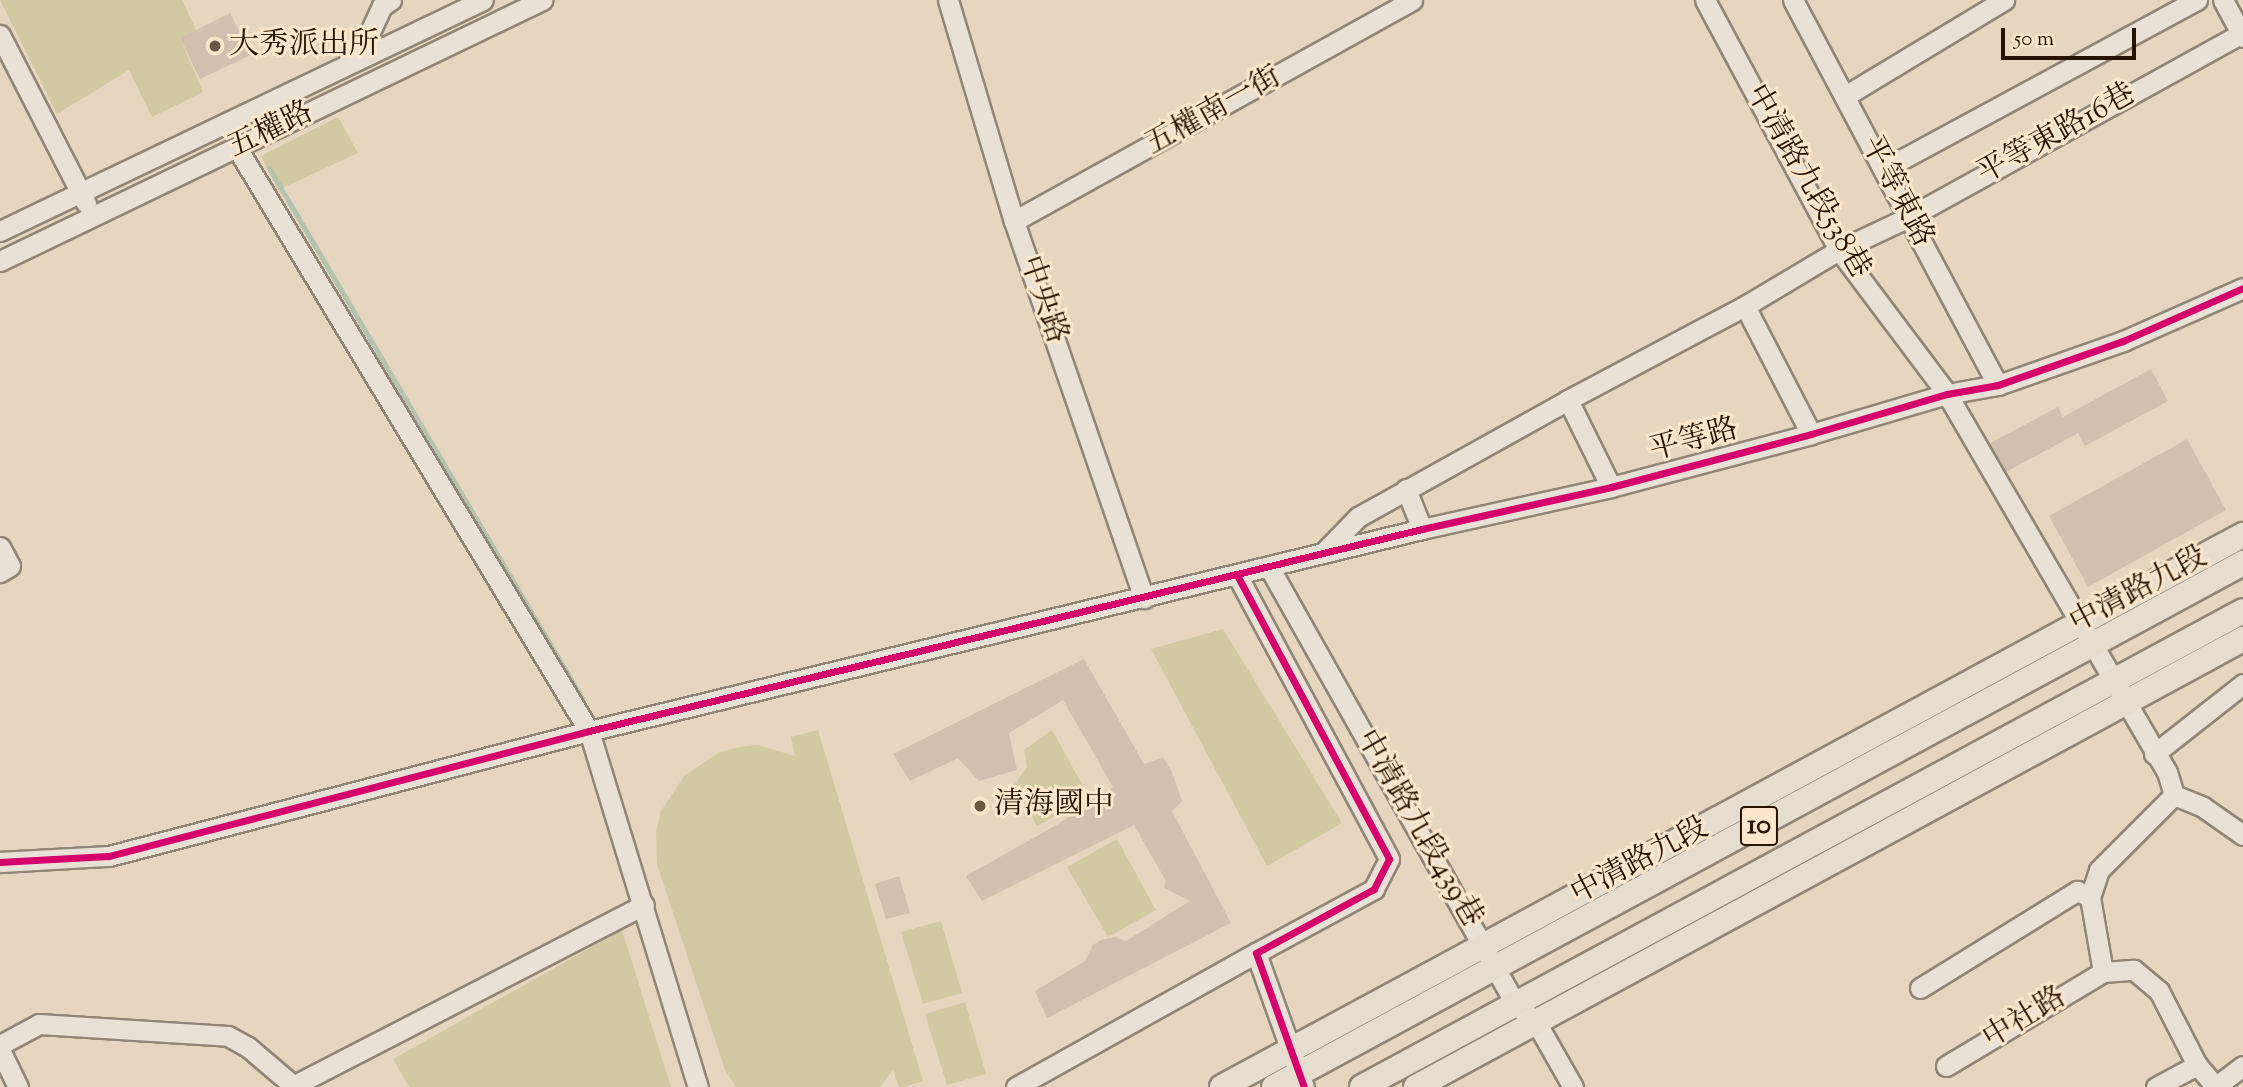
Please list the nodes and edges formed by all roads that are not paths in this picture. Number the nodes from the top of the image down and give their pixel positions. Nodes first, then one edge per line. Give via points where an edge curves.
1 (483, 0) edge
2 (542, 0) edge
3 (948, 0) edge
4 (1412, 0) edge
5 (1705, 0) edge
6 (1793, 0) edge
7 (2004, 0) edge
8 (2197, 0) edge
9 (2223, 0) edge
10 (383, 2) edge
11 (0, 35) edge
12 (2242, 35) edge
13 (357, 60) junction
14 (369, 82) junction
15 (1845, 96) junction
16 (237, 148) junction
17 (1884, 169) junction
18 (82, 193) junction
19 (1909, 216) junction
20 (93, 217) junction
21 (1014, 221) junction
22 (0, 231) edge
23 (1839, 250) junction
24 (0, 261) edge
25 (2243, 288) edge
26 (1745, 306) junction
27 (1998, 385) junction
28 (1947, 394) junction
29 (1567, 400) junction
30 (1811, 434) junction
31 (1611, 487) junction
32 (1406, 489) junction
33 (1422, 528) junction
34 (2243, 535) edge
35 (0, 547) edge
36 (1323, 553) junction
37 (2243, 563) edge
38 (1269, 567) junction
39 (0, 572) edge
40 (1237, 575) junction
41 (1144, 598) junction
42 (2243, 611) edge
43 (2078, 624) junction
44 (2243, 639) edge
45 (2091, 646) junction
46 (2243, 684) edge
47 (2118, 692) junction
48 (589, 730) junction
49 (2154, 754) junction
50 (2174, 795) junction
51 (2243, 835) edge
52 (0, 862) edge
53 (2090, 897) junction
54 (644, 905) junction
55 (1484, 946) junction
56 (1256, 953) junction
57 (1495, 969) junction
58 (2103, 972) junction
59 (1920, 988) dead end
60 (1516, 1005) junction
61 (1536, 1022) junction
62 (0, 1045) edge
63 (1292, 1049) junction
64 (0, 1050) edge
65 (2197, 1065) junction
66 (1947, 1066) dead end
67 (2243, 1066) edge
68 (1302, 1080) edge
69 (293, 1086) edge
70 (2215, 1086) edge
71 (18, 1087) edge
72 (698, 1087) edge
73 (1016, 1087) edge
74 (1222, 1087) edge
75 (1274, 1087) edge
76 (1362, 1087) edge
77 (1416, 1087) edge
78 (1573, 1087) edge
79 (2156, 1087) edge

1 - 13 street, 五權路
2 - 14 street, 五權路
3 - 21 street, 中央路
4 - 21 street, 五權南一街
5 - 23 street, 中清路九段538巷
6 - 15 street, 平等東路
7 - 15 street
8 - 17 street
9 - 12 street
10 - 13 street
11 - 18 street
12 - 19 street, 平等東路16巷
13 - 14 street
13 - 18 street, 五權路
14 - 16 street, 五權路
15 - 17 street, 平等東路
16 - 20 street, 五權路
16 - 48 street
17 - 19 street, 平等東路
18 - 20 street
18 - 22 street, 五權路
19 - 23 street, 平等東路16巷
19 - 27 street, 平等東路
20 - 24 street, 五權路
21 - 41 street, 中央路
23 - 26 street, 平等東路16巷
23 - 28 street, 中清路九段538巷
25 - 27 street, 平等路 via 2123,341
26 - 29 street, 平等東路16巷
26 - 30 street
27 - 28 street, 平等路
28 - 30 street, 平等路
28 - 43 street, 中清路九段538巷
29 - 31 street
29 - 32 street, 平等東路16巷
30 - 31 street, 平等路
31 - 33 street, 平等路
32 - 33 street
32 - 36 street, 平等東路16巷 via 1358,517
33 - 36 street, 平等路
34 - 43 main road, 中清路九段
35 - 39 street via 10,566
36 - 38 street, 平等路
37 - 45 main road, 中清路九段 / 10
38 - 40 street, 平等路
38 - 55 street, 中清路九段439巷
40 - 41 street, 平等路
40 - 56 street via 1388,859 1374,889
41 - 48 street, 平等路
42 - 47 main road, 10
43 - 45 street, 中清路九段538巷
43 - 55 main road, 中清路九段
44 - 47 main road
45 - 47 street, 中清路九段538巷
45 - 57 main road, 中清路九段 / 10
46 - 49 street
47 - 49 street, 中清路九段538巷
47 - 60 main road, 10
47 - 61 main road
48 - 52 street, 平等路 via 109,856
48 - 54 street
49 - 50 street, 中清路九段538巷 via 2167,772
50 - 51 street via 2203,807
50 - 53 street via 2099,870
53 - 58 street
53 - 59 street via 2077,891
54 - 69 street
54 - 72 street
55 - 57 street, 中清路九段439巷
55 - 63 main road, 中清路九段
56 - 63 street
56 - 73 street
57 - 60 street, 中清路九段439巷
57 - 68 main road, 中清路九段 / 10
58 - 65 street via 2134,970 2159,991
58 - 66 street, 中社路
60 - 61 street, 中清路九段439巷
60 - 76 main road, 10
61 - 77 main road
61 - 78 street, 中清路九段439巷
62 - 69 street via 39,1024 228,1036
63 - 68 street
63 - 74 main road, 中清路九段
64 - 71 street
65 - 70 street
65 - 79 street
67 - 70 street
68 - 75 main road, 中清路九段 / 10

